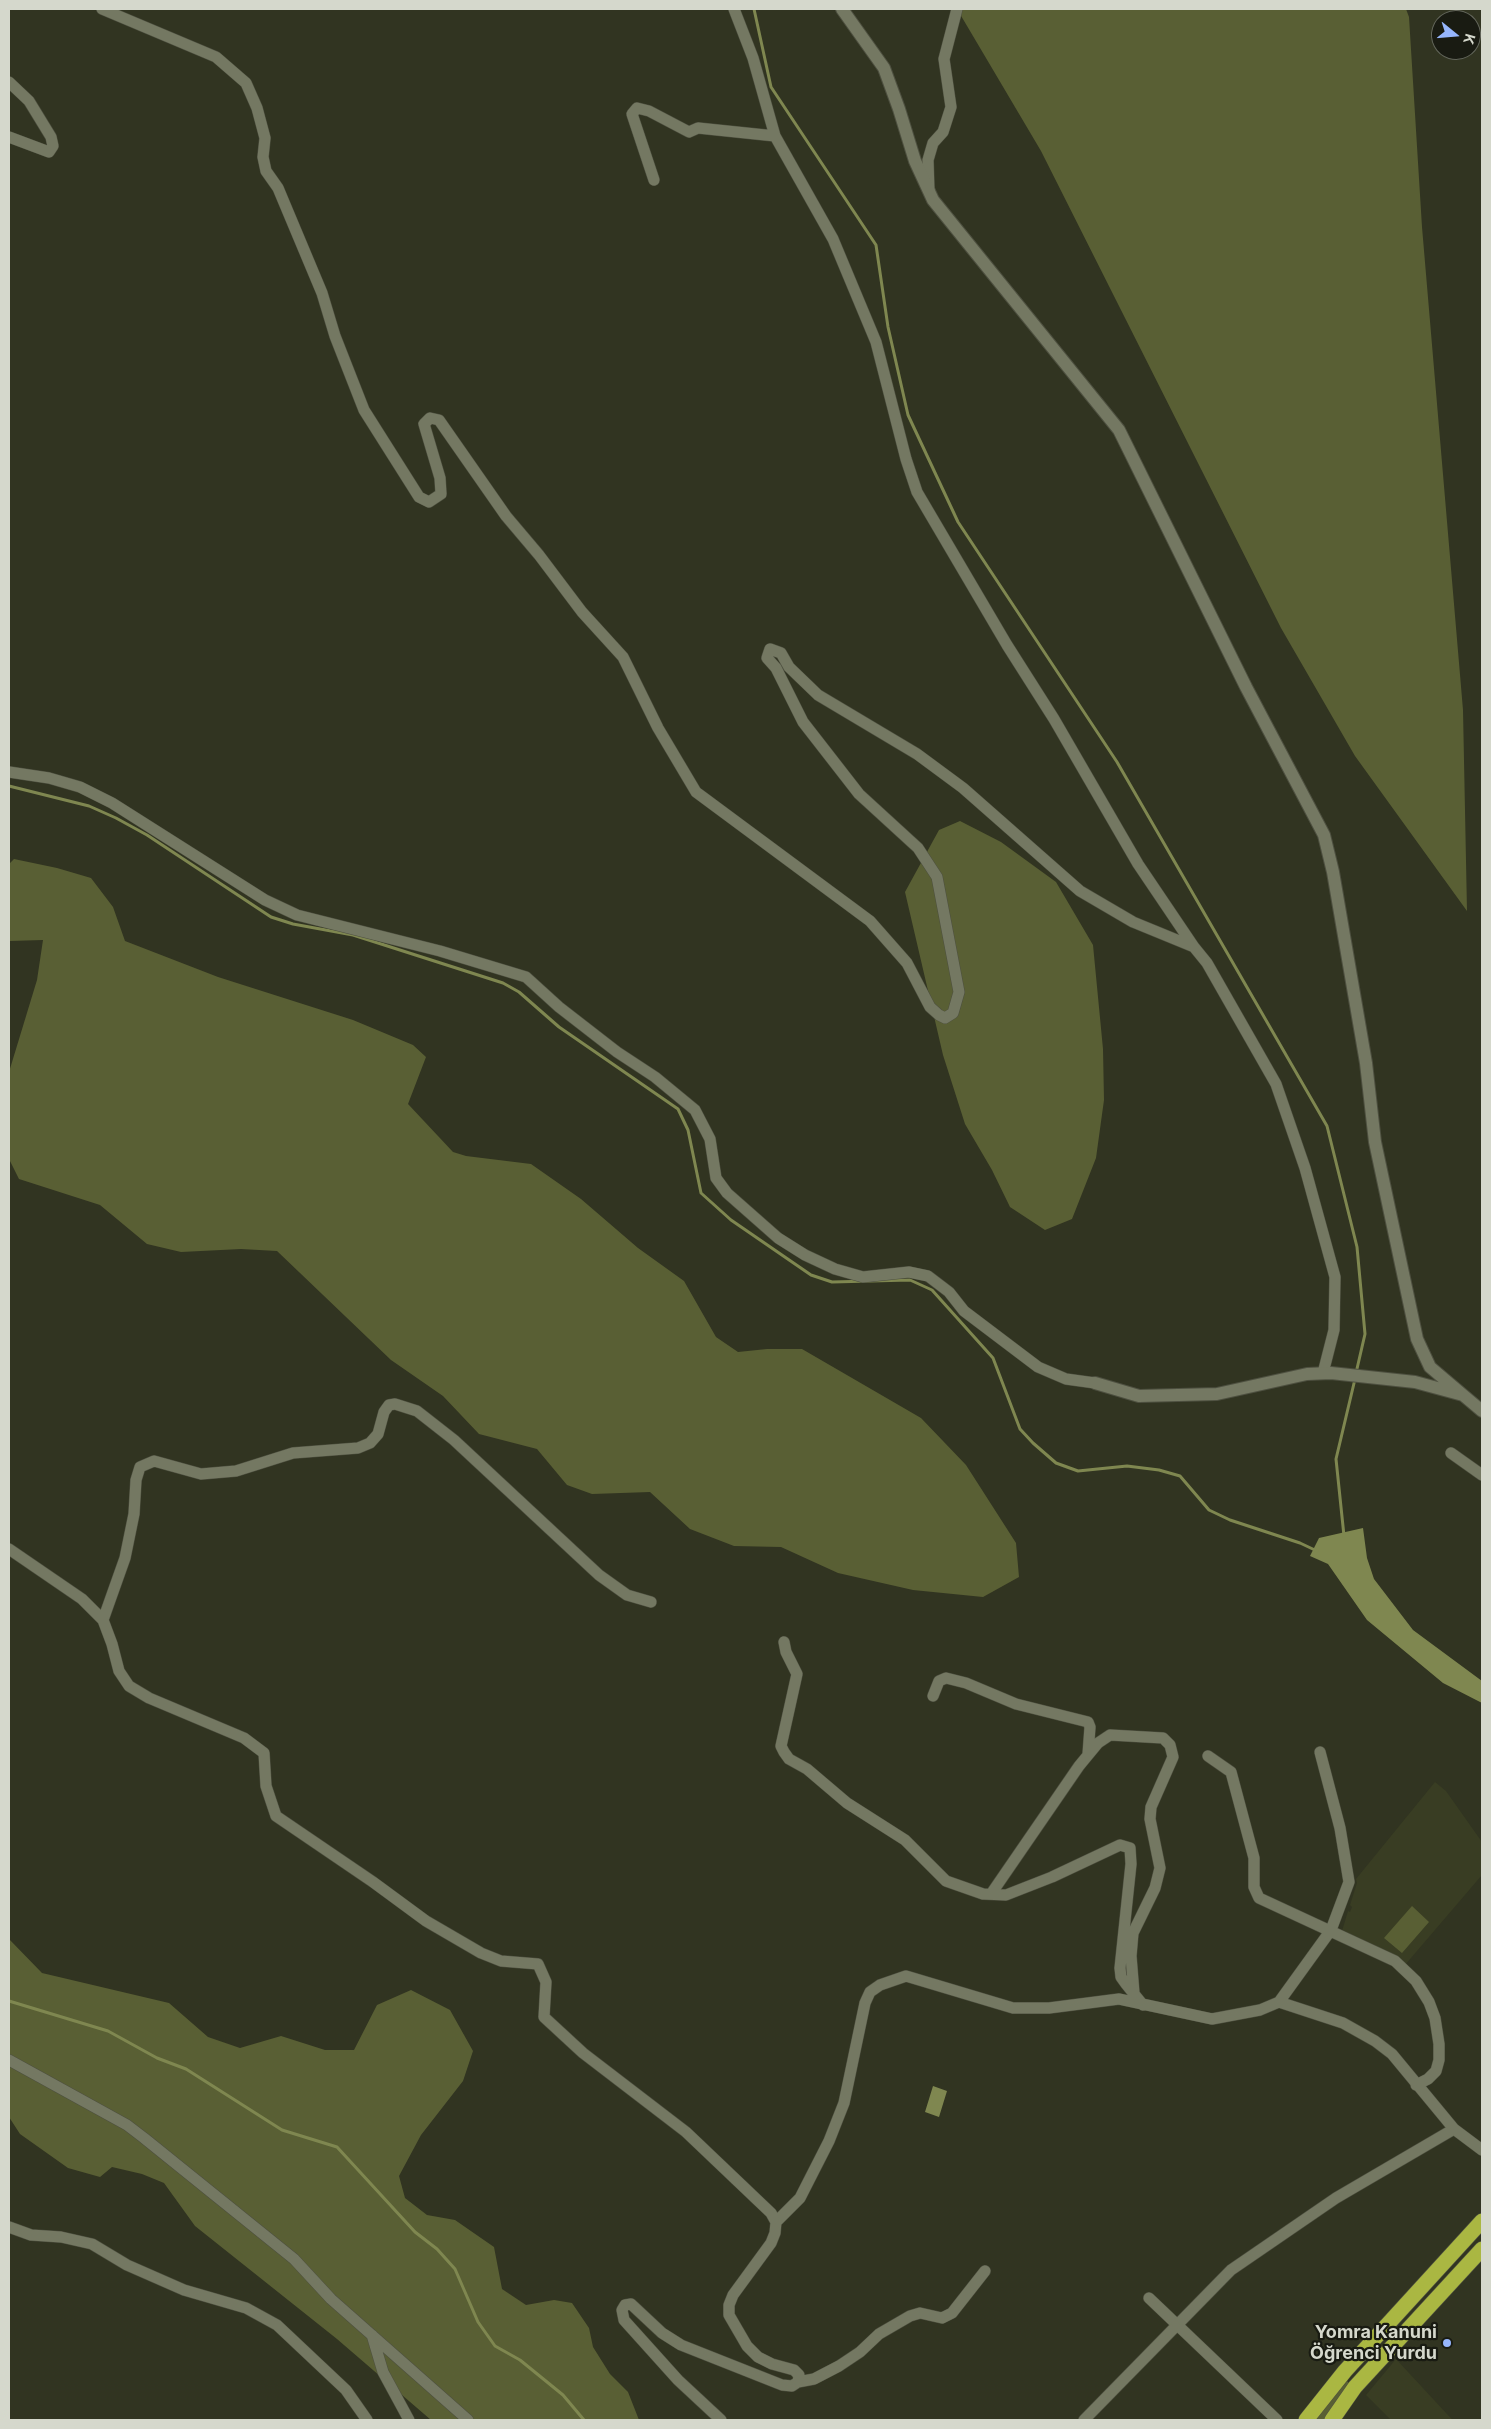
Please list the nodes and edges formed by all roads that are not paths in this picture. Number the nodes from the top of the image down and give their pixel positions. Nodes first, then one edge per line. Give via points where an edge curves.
1 (102, 9) edge
2 (734, 9) edge
3 (842, 9) edge
4 (957, 9) edge
5 (9, 82) edge
6 (775, 136) junction
7 (9, 137) edge
8 (654, 180) dead end
9 (929, 191) junction
10 (9, 772) edge
11 (1194, 947) junction
12 (1327, 1373) junction
13 (1095, 1383) joint
14 (1463, 1395) junction
15 (1482, 1410) edge
16 (1451, 1453) dead end
17 (1482, 1475) edge
18 (9, 1549) edge
19 (651, 1602) dead end
20 (103, 1620) junction
21 (784, 1642) dead end
22 (933, 1696) dead end
23 (1320, 1752) dead end
24 (1088, 1754) junction
25 (1208, 1756) dead end
26 (991, 1894) junction
27 (1331, 1930) junction
28 (1134, 1993) junction
29 (1279, 2002) junction
30 (1143, 2005) junction
31 (9, 2060) edge
32 (1416, 2085) junction
33 (1454, 2129) junction
34 (1482, 2150) edge
35 (1482, 2221) edge
36 (776, 2222) junction
37 (9, 2227) edge
38 (1482, 2249) edge
39 (985, 2271) dead end
40 (1149, 2298) dead end
41 (1175, 2325) junction
42 (372, 2334) junction
43 (798, 2382) junction
44 (367, 2420) edge
45 (409, 2420) edge
46 (468, 2420) edge
47 (721, 2420) edge
48 (1084, 2420) edge
49 (1277, 2420) edge
50 (1306, 2420) edge
51 (1332, 2420) edge

1 - 11 street via 216,57 246,83 265,138 263,157 266,171 278,188 322,293 364,410 418,497 429,502 441,494 440,478 424,424 430,418 439,420 506,516 582,612 623,657 658,728 696,792 870,921 907,963 930,1007 939,1015 945,1018 953,1013 960,992 937,877 918,848 859,794 803,722 776,668 767,658 770,649 781,653 789,667 818,695 917,754 963,788 1080,890 1133,922
2 - 6 street via 753,58
3 - 9 street via 884,68 900,108 915,161
4 - 9 street via 944,60 951,106 943,132 933,143 928,160
5 - 7 street via 29,101 52,137 53,146 49,152
6 - 8 street via 698,128 689,132 637,108 632,114
6 - 11 street via 833,239 858,295 876,342 906,459 918,492 1138,864
9 - 14 street via 1119,430 1324,835 1366,1063 1376,1142 1417,1339 1430,1367
10 - 13 street via 80,787 265,900 297,915 440,951 526,977 616,1052 655,1077 695,1110 710,1139 716,1178 727,1193 778,1238 805,1255 863,1277 908,1272 928,1276 949,1292 964,1311 1038,1367 1066,1379
11 - 12 street via 1276,1084 1305,1168 1334,1277 1334,1330
12 - 13 street via 1306,1374 1217,1394 1139,1396
12 - 14 street via 1415,1382
14 - 15 street
16 - 17 street
18 - 20 street via 82,1598
19 - 20 street via 627,1595 599,1574 454,1440 417,1411 395,1404 389,1405 384,1412 378,1434 370,1443 358,1448 293,1453 236,1471 201,1474 154,1461 140,1467 125,1558
20 - 36 street via 119,1671 129,1686 149,1698 244,1738 264,1753 266,1786 276,1816 426,1921 482,1953 501,1961 538,1964 546,1982 544,2017 583,2053 686,2132
21 - 26 street via 797,1674 781,1746 789,1758 847,1803 906,1840 946,1881 970,1891
22 - 24 street via 939,1680 946,1678 1016,1704 1088,1722
23 - 27 street via 1340,1828 1349,1882
24 - 26 street
24 - 28 street via 1110,1735 1163,1738 1170,1745 1173,1756 1151,1807 1150,1819 1160,1868 1155,1888 1133,1933
25 - 27 street via 1231,1772 1254,1858 1254,1887 1258,1898
26 - 28 street via 1006,1895 1120,1846 1130,1848 1120,1968 1121,1977
27 - 29 street
27 - 32 street via 1395,1961 1416,1981 1429,2002 1436,2027 1439,2060 1436,2071
28 - 30 street
29 - 30 street via 1260,2010 1212,2019
29 - 32 street via 1359,2030 1392,2054
30 - 36 street via 1119,1999 1049,2008 1013,2008 906,1976 880,1985 870,1992 865,2003 844,2103 830,2141 800,2198
31 - 42 street via 127,2125 294,2259 331,2299
32 - 33 street
33 - 34 street
33 - 41 street via 1336,2198 1231,2270
35 - 50 highway via 1345,2371
36 - 43 street via 771,2243 733,2295 729,2316 752,2351 772,2364 794,2370 799,2375
37 - 44 street via 31,2235 92,2244 127,2265 184,2290 246,2308 277,2325 346,2390
38 - 51 highway via 1355,2387
39 - 43 street via 952,2313 942,2318 920,2313 910,2316 878,2334 839,2366 814,2379
40 - 41 street
41 - 48 street
41 - 49 street
42 - 45 street via 383,2372
42 - 46 street
43 - 47 street via 792,2386 782,2385 712,2359 662,2334 639,2310 631,2304 625,2305 622,2310 624,2320 678,2380

